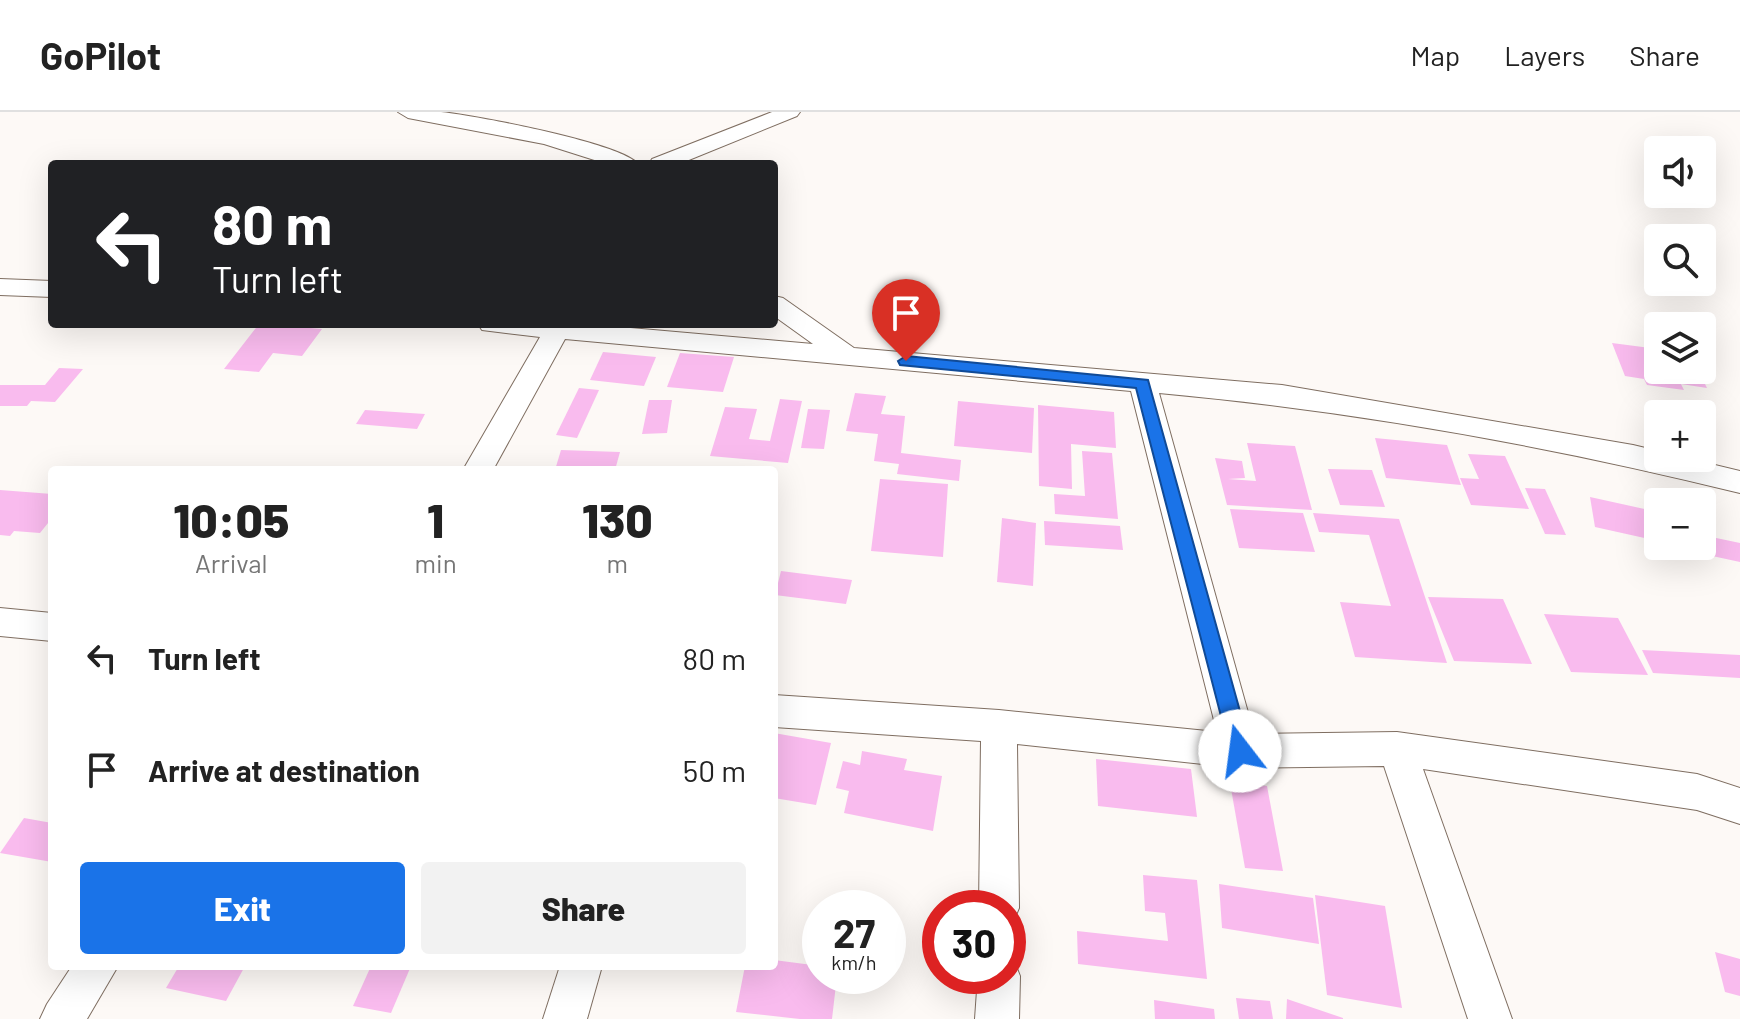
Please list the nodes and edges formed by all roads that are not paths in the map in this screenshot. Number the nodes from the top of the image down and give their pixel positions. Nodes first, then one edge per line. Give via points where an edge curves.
1 (408, 112) edge
2 (790, 112) edge
3 (617, 160) edge
4 (670, 160) edge
5 (0, 287) edge
6 (48, 289) edge
7 (778, 307) edge
8 (557, 328) edge
9 (847, 355) junction
10 (1143, 384) junction
11 (480, 466) edge
12 (1740, 482) edge
13 (0, 622) edge
14 (48, 627) edge
15 (778, 711) edge
16 (999, 726) junction
17 (1397, 749) junction
18 (1240, 751) junction
19 (1740, 806) edge
20 (999, 890) edge
21 (94, 970) edge
22 (580, 970) edge
23 (998, 994) edge
24 (62, 1019) edge
25 (565, 1019) edge
26 (997, 1019) edge
27 (1490, 1019) edge

1 - 3 street
2 - 4 street
5 - 6 street
7 - 9 street
8 - 9 street
8 - 11 street
9 - 10 street
10 - 12 street via 1282,395 1633,456
10 - 18 street
13 - 14 street
15 - 16 street
16 - 18 street
16 - 20 street
17 - 18 street
17 - 19 street via 1697,792
17 - 27 street
21 - 24 street
22 - 25 street
23 - 26 street

